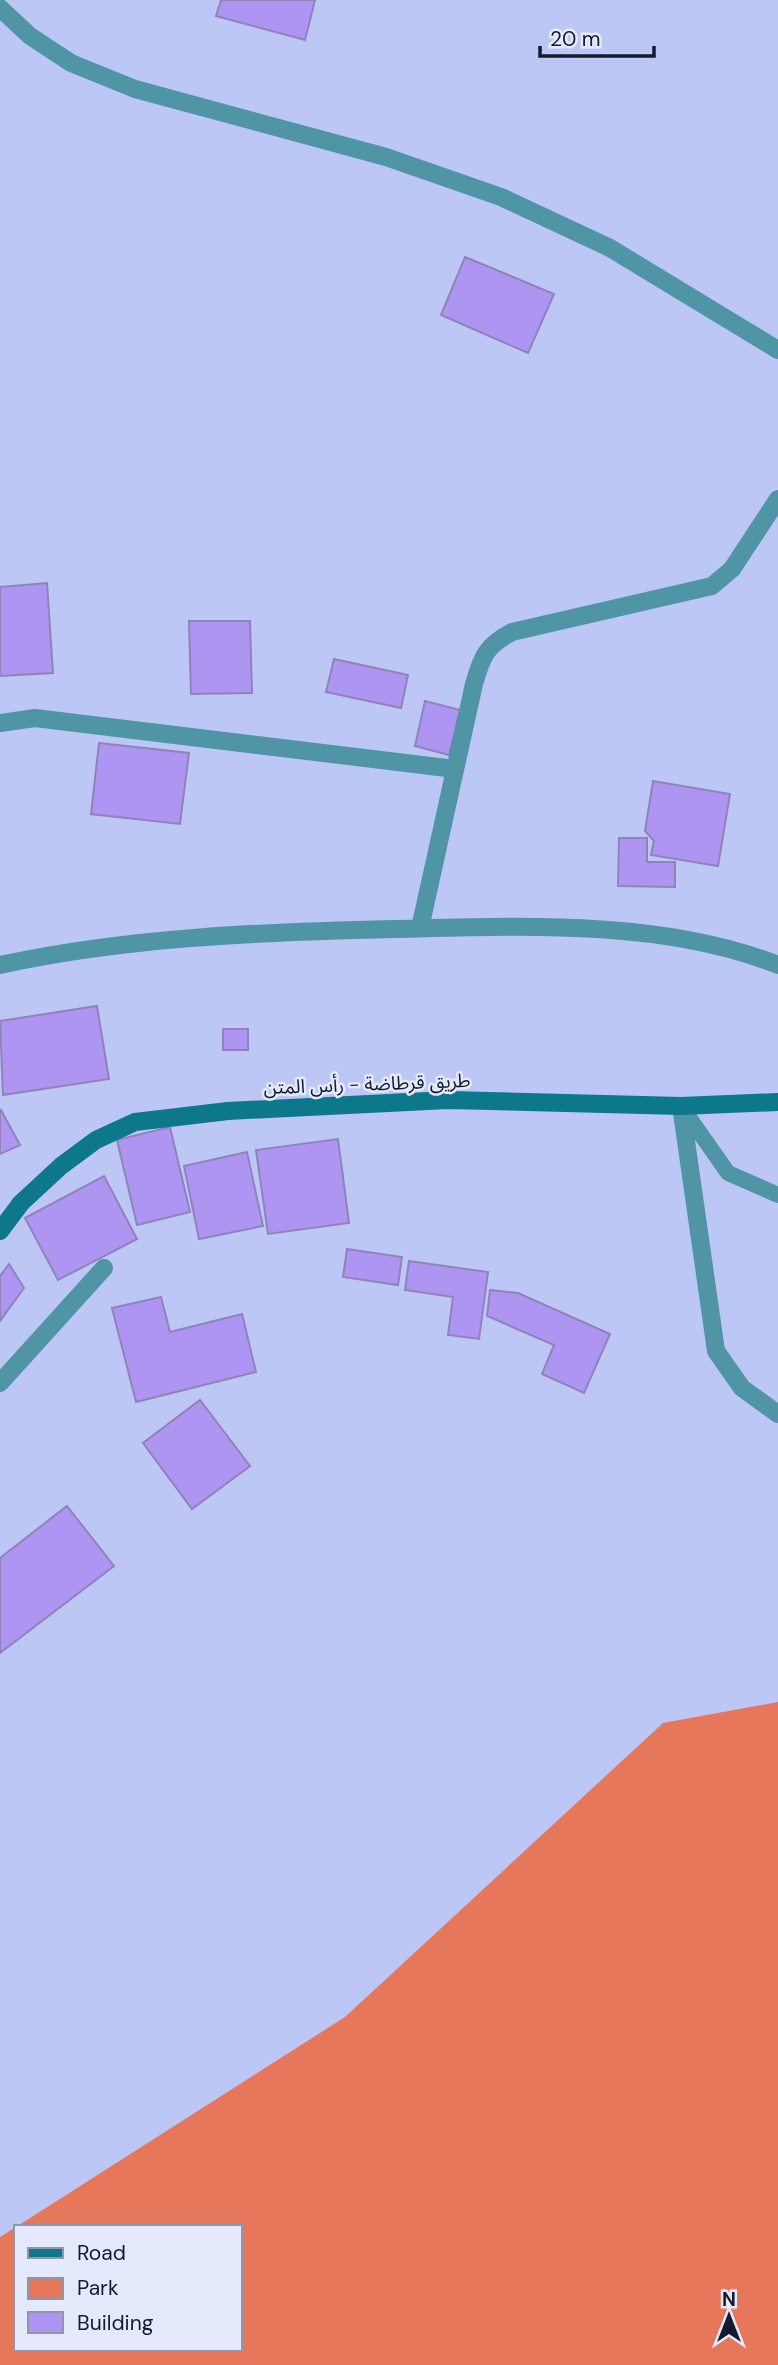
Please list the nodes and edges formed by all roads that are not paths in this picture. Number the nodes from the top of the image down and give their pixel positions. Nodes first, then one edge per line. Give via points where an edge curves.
1 (0, 8) edge
2 (778, 350) edge
3 (778, 499) edge
4 (0, 723) edge
5 (455, 769) junction
6 (420, 928) junction
7 (0, 965) edge
8 (778, 965) edge
9 (778, 1102) edge
10 (681, 1106) junction
11 (778, 1195) edge
12 (0, 1231) edge
13 (104, 1268) dead end
14 (0, 1383) edge
15 (778, 1414) edge

1 - 2 street via 30,36 71,63 135,89 386,157 501,197 610,248
3 - 5 street via 732,569 712,586 513,632 491,644 480,663
4 - 5 street via 35,718
5 - 6 street
6 - 7 street via 222,937 64,951
6 - 8 street via 518,926 682,937 727,946
9 - 10 main road, طريق قرطاضة - رأس المتن
10 - 11 lane via 728,1173
10 - 12 main road, طريق قرطاضة - رأس المتن via 448,1100 228,1111 135,1122 96,1140 61,1166
10 - 15 street via 716,1352 742,1388
13 - 14 street

